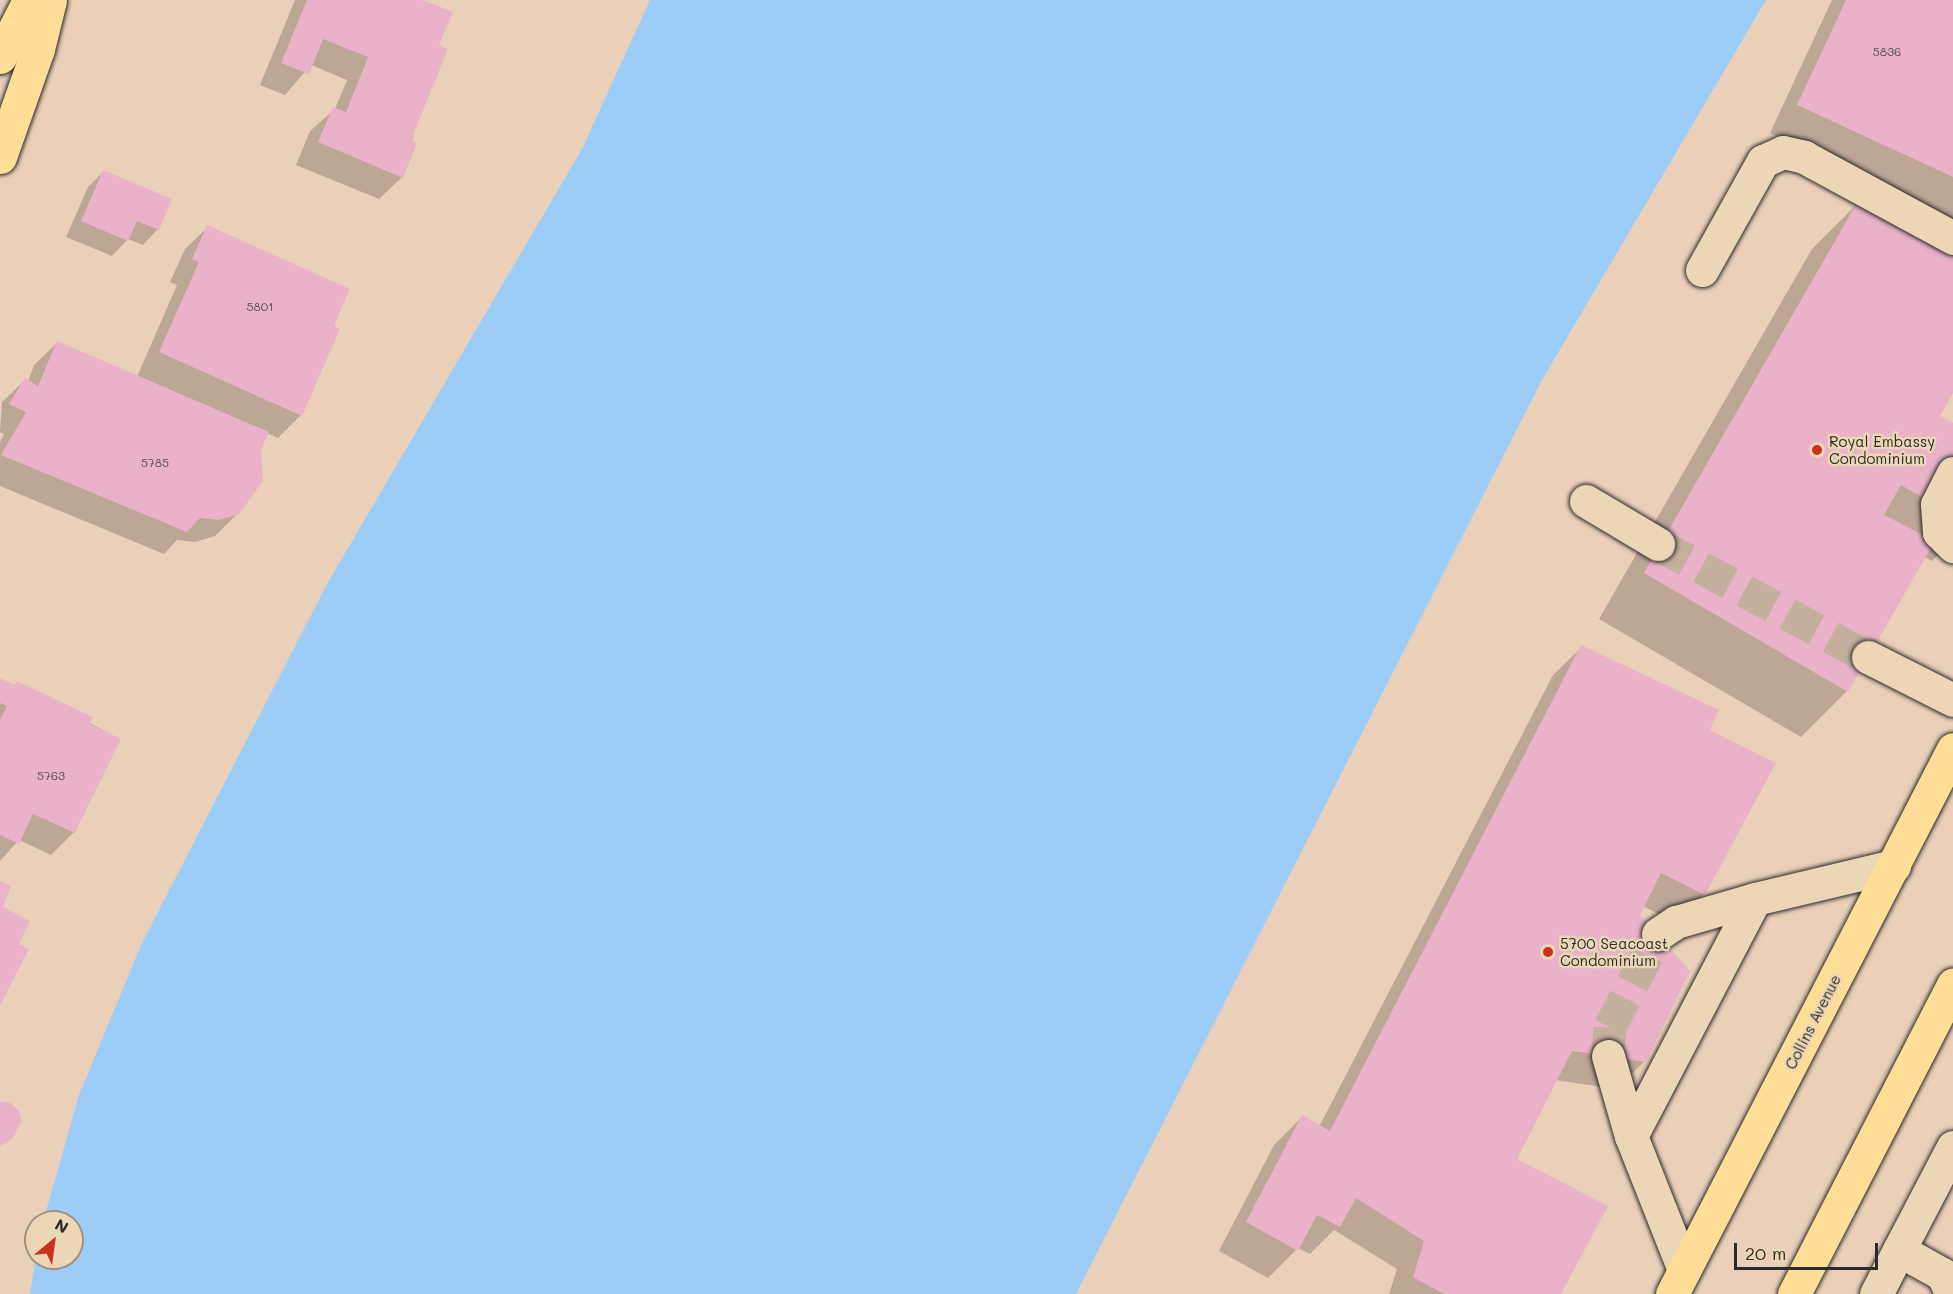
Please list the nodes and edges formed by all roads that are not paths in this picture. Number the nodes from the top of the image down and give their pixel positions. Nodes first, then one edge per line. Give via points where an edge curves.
1 (29, 0) edge
2 (50, 0) edge
3 (0, 57) edge
4 (0, 157) edge
5 (1953, 238) edge
6 (1702, 270) dead end
7 (1953, 473) edge
8 (1586, 501) dead end
9 (1658, 544) tunnel mouth
10 (1953, 546) edge
11 (1868, 657) tunnel mouth
12 (1953, 700) edge
13 (1953, 749) edge
14 (1894, 866) junction
15 (1755, 899) junction
16 (1658, 934) tunnel mouth
17 (1953, 984) edge
18 (1608, 1056) tunnel mouth
19 (1631, 1136) junction
20 (1949, 1166) edge
21 (1899, 1250) junction
22 (1681, 1286) edge
23 (1794, 1294) edge
24 (1876, 1294) edge
25 (1952, 1294) edge

1 - 3 main road
2 - 4 main road via 38,49
5 - 6 street via 1804,157 1783,152 1763,161
7 - 10 street via 1937,504 1940,532
8 - 9 street
11 - 12 street
13 - 14 main road, Collins Avenue
14 - 15 street
14 - 22 main road, Collins Avenue
15 - 16 street via 1676,922
15 - 19 street
17 - 23 main road
18 - 19 street
19 - 22 street
20 - 21 street
21 - 24 street
21 - 25 street via 1942,1274

